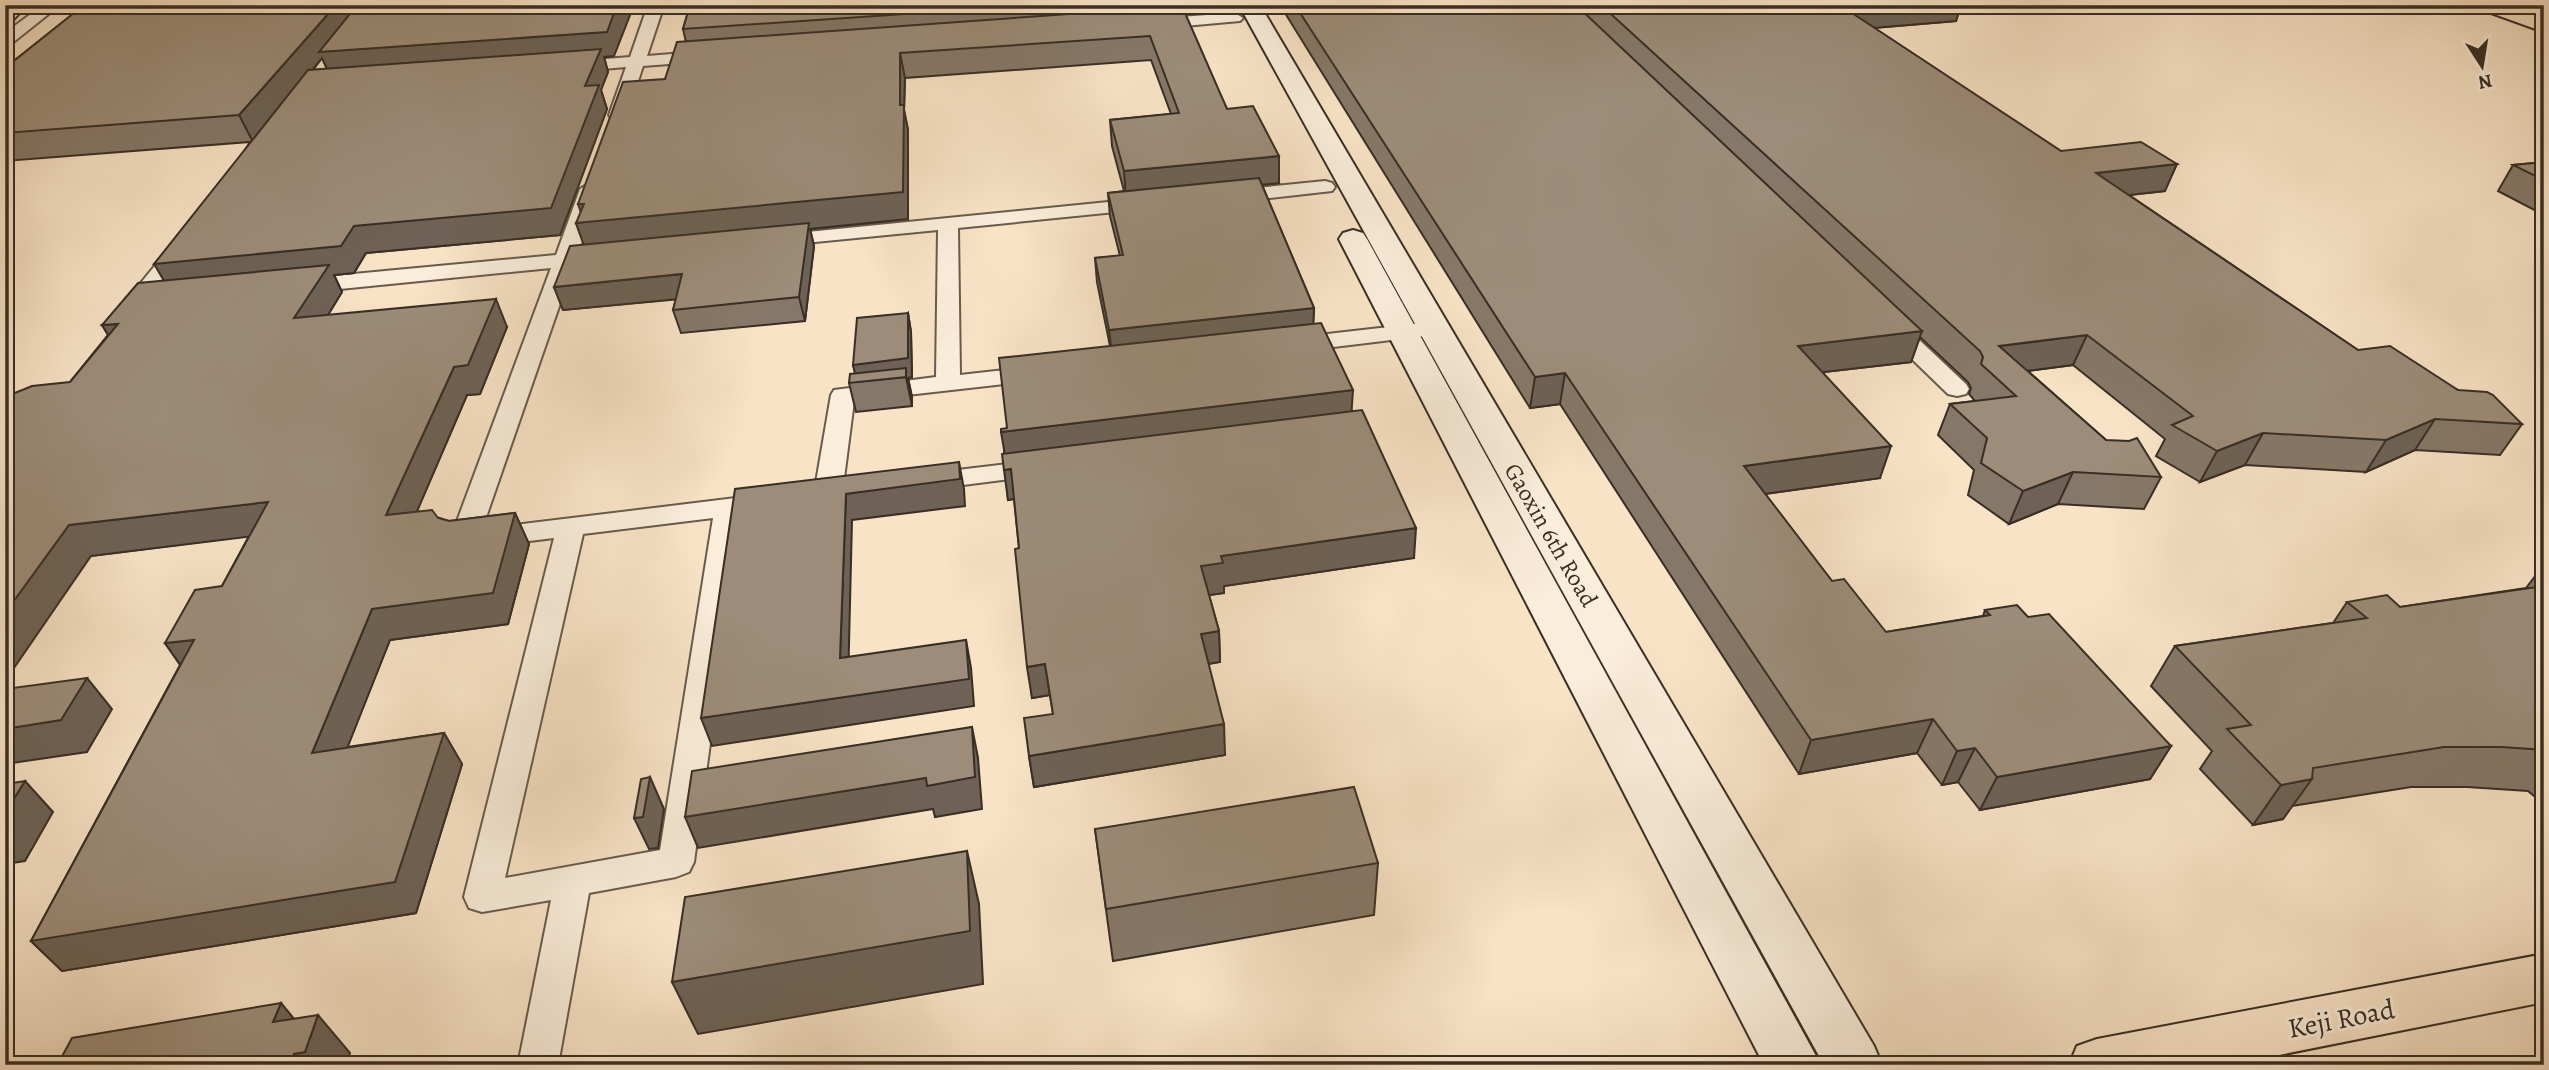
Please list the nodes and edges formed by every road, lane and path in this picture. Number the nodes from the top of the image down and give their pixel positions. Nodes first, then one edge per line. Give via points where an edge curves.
1 (17, 5) edge
2 (53, 5) edge
3 (656, 5) edge
4 (2487, 5) edge
5 (2529, 5) edge
6 (1237, 10) edge
7 (2544, 10) edge
8 (5, 15) edge
9 (1138, 25) edge
10 (2544, 26) edge
11 (5, 41) edge
12 (721, 55) edge
13 (637, 61) junction
14 (556, 68) edge
15 (610, 136) edge
16 (600, 161) edge
17 (1325, 187) junction
18 (1204, 199) edge
19 (1164, 203) edge
20 (948, 223) junction
21 (197, 227) edge
22 (756, 242) edge
23 (605, 257) edge
24 (564, 260) junction
25 (274, 289) edge
26 (164, 300) edge
27 (136, 303) junction
28 (1877, 312) edge
29 (120, 322) edge
30 (1418, 331) junction
31 (1265, 348) edge
32 (1058, 371) edge
33 (948, 383) junction
34 (1957, 389) dead end
35 (1062, 466) edge
36 (897, 486) edge
37 (856, 491) edge
38 (828, 494) junction
39 (728, 507) junction
40 (571, 526) junction
41 (573, 881) junction
42 (2544, 978) edge
43 (538, 1065) edge
44 (1793, 1065) edge
45 (1854, 1065) edge
46 (2097, 1065) edge

1 - 8 street
2 - 11 street
3 - 13 street
4 - 10 main road
5 - 7 main road
6 - 9 street
6 - 17 street, Gaoxin 6th Road
6 - 30 street, Gaoxin 6th Road
12 - 13 street
13 - 14 street
13 - 15 street
16 - 24 street
17 - 18 street
17 - 30 street, Gaoxin 6th Road
19 - 20 street
20 - 22 street
20 - 33 street
21 - 27 street
23 - 24 street
24 - 25 street
24 - 40 street via 464,540
26 - 27 street
27 - 29 street
28 - 34 street
30 - 31 street
30 - 44 street, Gaoxin 6th Road
30 - 45 street, Gaoxin 6th Road
32 - 33 street
33 - 38 street via 843,394
35 - 36 street
37 - 38 street
38 - 39 street
39 - 40 street
39 - 41 street via 676,862
40 - 41 street via 482,897
41 - 43 street
42 - 46 main road, Keji Road

